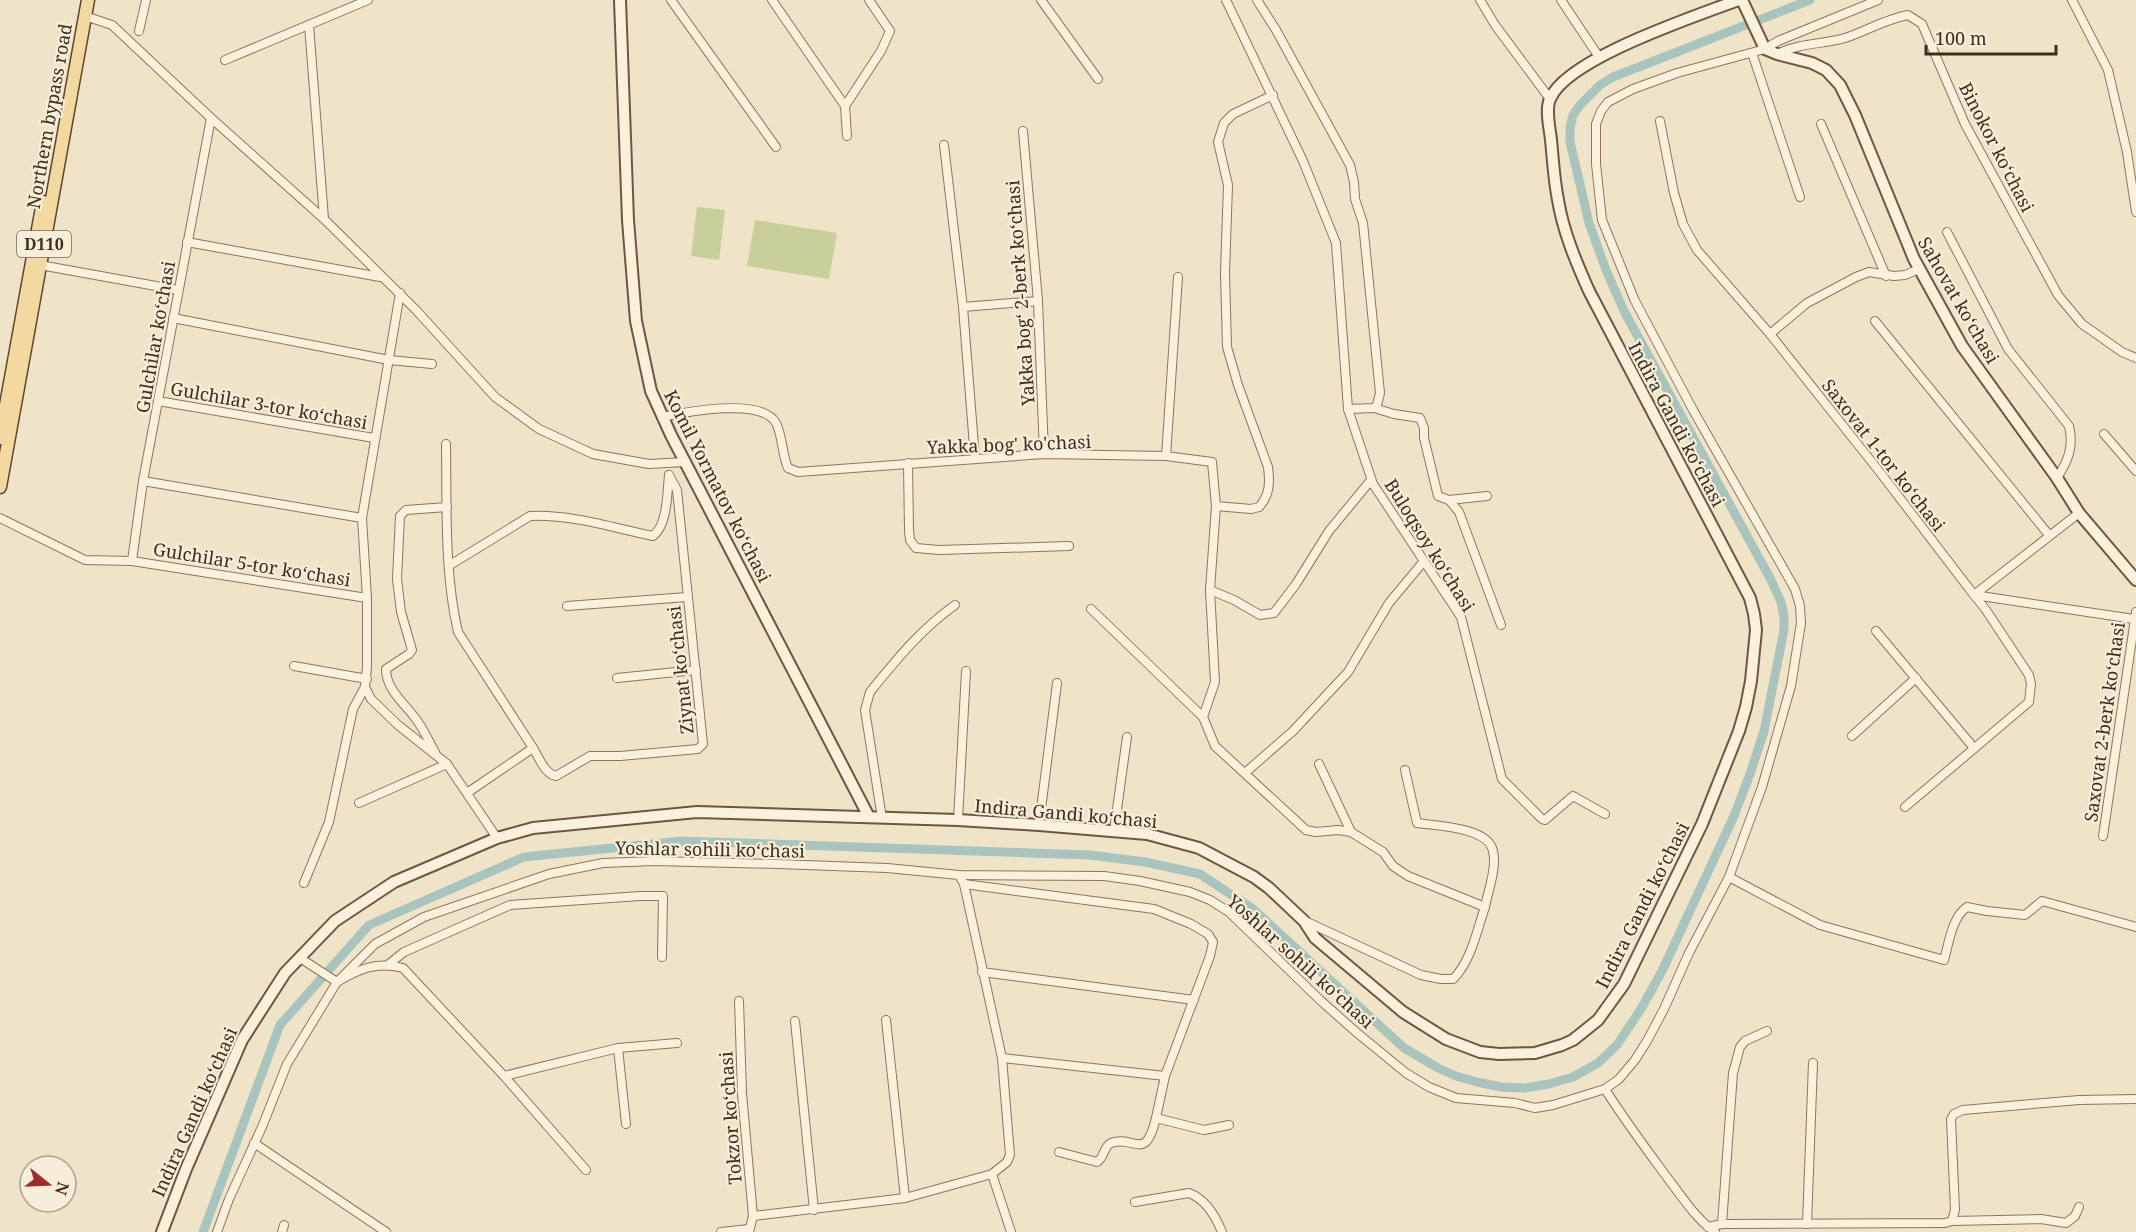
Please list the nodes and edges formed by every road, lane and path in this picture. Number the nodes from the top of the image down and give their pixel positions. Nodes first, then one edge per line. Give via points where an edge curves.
1 (80, 0) edge
2 (88, 0) edge
3 (146, 0) edge
4 (369, 0) edge
5 (620, 0) edge
6 (671, 0) edge
7 (772, 0) edge
8 (869, 0) edge
9 (1041, 0) edge
10 (1226, 0) edge
11 (1257, 0) edge
12 (1480, 0) edge
13 (1561, 0) edge
14 (1878, 0) edge
15 (2072, 0) edge
16 (1742, 3) edge
17 (85, 16) junction
18 (309, 25) junction
19 (139, 31) dead end
20 (1765, 49) junction
21 (1752, 53) junction
22 (1777, 54) junction
23 (1599, 57) junction
24 (225, 60) dead end
25 (1098, 79) dead end
26 (1273, 95) junction
27 (1550, 99) junction
28 (845, 106) junction
29 (211, 118) junction
30 (1660, 120) dead end
31 (1821, 124) dead end
32 (1023, 131) dead end
33 (847, 136) dead end
34 (944, 145) dead end
35 (776, 147) dead end
36 (1800, 197) dead end
37 (48, 198) junction
38 (2136, 212) edge
39 (324, 219) junction
40 (1947, 232) dead end
41 (187, 242) junction
42 (40, 265) junction
43 (1919, 269) junction
44 (1886, 276) junction
45 (381, 277) junction
46 (1178, 277) dead end
47 (178, 291) junction
48 (400, 293) junction
49 (1038, 301) junction
50 (963, 307) junction
51 (173, 318) junction
52 (1875, 321) dead end
53 (1770, 334) junction
54 (2136, 358) edge
55 (389, 360) junction
56 (432, 364) dead end
57 (158, 401) junction
58 (1374, 408) junction
59 (1348, 410) junction
60 (662, 417) junction
61 (2104, 434) dead end
62 (0, 438) edge
63 (374, 438) junction
64 (446, 444) dead end
65 (1044, 454) junction
66 (1166, 456) junction
67 (975, 459) junction
68 (685, 462) junction
69 (671, 463) junction
70 (908, 463) junction
71 (2136, 471) edge
72 (669, 475) junction
73 (2056, 478) junction
74 (1371, 480) junction
75 (143, 481) junction
76 (0, 487) edge
77 (1487, 496) dead end
78 (1449, 500) junction
79 (1215, 506) junction
80 (447, 507) junction
81 (2079, 513) junction
82 (0, 518) edge
83 (362, 518) junction
84 (2049, 535) junction
85 (1069, 546) dead end
86 (132, 561) junction
87 (1424, 561) junction
88 (450, 565) junction
89 (2136, 580) edge
90 (1210, 590) junction
91 (1974, 596) junction
92 (687, 597) junction
93 (367, 598) junction
94 (955, 605) dead end
95 (567, 606) dead end
96 (1091, 609) dead end
97 (2135, 615) edge
98 (1501, 625) dead end
99 (1876, 631) dead end
100 (294, 666) dead end
101 (696, 670) junction
102 (966, 671) dead end
103 (617, 678) dead end
104 (1916, 678) junction
105 (366, 683) junction
106 (1057, 683) dead end
107 (1203, 717) junction
108 (1852, 736) dead end
109 (1127, 737) dead end
110 (533, 748) junction
111 (1974, 748) junction
112 (437, 757) junction
113 (447, 764) junction
114 (1319, 764) dead end
115 (1405, 770) dead end
116 (1246, 772) junction
117 (467, 794) junction
118 (359, 803) dead end
119 (1905, 807) dead end
120 (1605, 814) dead end
121 (869, 817) junction
122 (882, 818) junction
123 (958, 820) junction
124 (1039, 825) junction
125 (1114, 831) junction
126 (1351, 832) junction
127 (2103, 836) dead end
128 (497, 838) junction
129 (959, 875) junction
130 (1729, 877) junction
131 (304, 883) dead end
132 (964, 884) junction
133 (1485, 907) junction
134 (1304, 921) junction
135 (2136, 927) edge
136 (662, 957) dead end
137 (300, 958) junction
138 (389, 964) junction
139 (982, 972) junction
140 (337, 982) junction
141 (1194, 1000) junction
142 (738, 1001) dead end
143 (886, 1020) dead end
144 (795, 1021) dead end
145 (1767, 1032) dead end
146 (677, 1043) dead end
147 (618, 1048) junction
148 (1002, 1058) junction
149 (1813, 1063) dead end
150 (504, 1076) junction
151 (1166, 1076) junction
152 (1605, 1089) junction
153 (2136, 1099) edge
154 (1156, 1118) junction
155 (626, 1124) dead end
156 (1228, 1125) dead end
157 (254, 1143) junction
158 (1059, 1152) dead end
159 (586, 1170) dead end
160 (992, 1174) junction
161 (905, 1198) junction
162 (1135, 1202) dead end
163 (2079, 1207) dead end
164 (814, 1210) junction
165 (753, 1216) junction
166 (1952, 1221) junction
167 (1722, 1224) junction
168 (1808, 1224) junction
169 (1708, 1229) edge
170 (749, 1231) edge
171 (162, 1232) edge
172 (217, 1232) edge
173 (386, 1232) edge
174 (721, 1232) edge
175 (1011, 1232) edge
176 (1222, 1232) edge

1 - 37 main road, Northern bypass road / D110
2 - 17 main road, Northern bypass road / D110
3 - 19 street
4 - 18 street
5 - 60 street, Komil Yormatov koʻchasi via 636,321 651,391
6 - 35 street
7 - 28 street
8 - 28 street via 890,31
9 - 25 street
10 - 26 street, Buloqsoy koʻchasi
11 - 58 street via 1350,165 1363,223 1372,307 1380,393
12 - 27 street
13 - 23 street
14 - 20 street
15 - 38 street via 2108,70
16 - 20 street
16 - 23 street via 1658,30
17 - 29 street via 112,25
17 - 37 main road, Northern bypass road / D110
18 - 24 street
18 - 39 street
20 - 21 street
20 - 22 street, Sahovat koʻchasi
21 - 36 street
21 - 130 street via 1633,89 1608,102 1596,124 1602,220 1635,301 1775,553 1800,606 1802,623 1791,686 1762,787
22 - 43 street, Sahovat koʻchasi via 1819,66 1840,85
22 - 54 street, Binokor koʻchasi via 1793,46 1844,38 1896,17 1908,15 1922,24 1965,124 2058,295 2082,324
23 - 27 street via 1568,76
26 - 59 street, Buloqsoy koʻchasi via 1336,243
26 - 79 street via 1233,114 1224,123 1218,142 1228,185 1227,347 1268,467 1268,492 1259,507
27 - 134 street, Indira Gandi koʻchasi via 1558,201 1573,254 1753,606 1754,656 1739,731 1702,824 1624,984 1598,1020 1573,1040 1535,1053 1508,1055 1480,1052 1446,1039 1404,1012 1316,938
28 - 33 street
29 - 39 street
29 - 41 street, Gulchilar koʻchasi
30 - 53 street, Saxovat 1-tor koʻchasi via 1674,193 1690,239
31 - 44 street
32 - 49 street, Yakka bogʻ 2-berk koʻchasi
34 - 50 street
37 - 42 main road, Northern bypass road / D110
37 - 62 main road, Northern bypass road / D110
39 - 45 street
40 - 73 street via 2008,350 2069,426 2071,450
41 - 45 street
41 - 47 street, Gulchilar koʻchasi
42 - 47 street
42 - 76 main road, Northern bypass road / D110
43 - 44 street
43 - 73 street, Sahovat koʻchasi via 1962,346
44 - 53 street via 1869,272 1856,277 1807,303
45 - 48 street
46 - 66 street
47 - 51 street, Gulchilar koʻchasi
48 - 55 street
48 - 69 street via 495,397 539,429 593,454 649,464
49 - 50 street
49 - 65 street, Yakka bogʻ 2-berk koʻchasi
50 - 67 street
51 - 55 street
51 - 57 street, Gulchilar koʻchasi
52 - 84 street
53 - 91 street, Saxovat 1-tor koʻchasi
55 - 56 street
55 - 63 street
57 - 63 street, Gulchilar 3-tor koʻchasi
57 - 75 street, Gulchilar koʻchasi
58 - 59 street
58 - 78 street via 1420,418 1438,496
59 - 74 street, Buloqsoy koʻchasi
60 - 68 street, Komil Yormatov koʻchasi
60 - 70 street, Yakka bog' ko'chasi via 709,408 765,413 776,423 785,462 793,471
61 - 71 street
63 - 83 street
64 - 80 street, Ziynat koʻchasi
65 - 66 street, Yakka bog' ko'chasi
65 - 67 street, Yakka bog' ko'chasi
66 - 79 street, Yakka bog' ko'chasi via 1212,462
67 - 70 street, Yakka bog' ko'chasi
68 - 69 street
68 - 121 street, Komil Yormatov koʻchasi
69 - 72 street, Ziynat koʻchasi
70 - 85 street via 909,530 916,548
72 - 88 street, Ziynat koʻchasi via 663,518 653,536 530,516
72 - 92 street, Ziynat koʻchasi via 677,490
73 - 81 street, Sahovat koʻchasi
74 - 87 street, Buloqsoy koʻchasi
74 - 90 street via 1329,531 1274,613 1260,615
75 - 83 street
75 - 86 street, Gulchilar koʻchasi
77 - 78 street
78 - 98 street via 1459,512
79 - 90 street, Yakka bog' ko'chasi
80 - 88 street, Ziynat koʻchasi
80 - 112 street via 406,510 400,516 397,579 412,650 386,669 390,686 418,722
81 - 84 street
81 - 89 street, Sahovat koʻchasi
82 - 86 street, Gulchilar 5-tor koʻchasi via 85,560
83 - 93 street
84 - 91 street
86 - 93 street, Gulchilar 5-tor koʻchasi
87 - 116 street via 1389,603 1348,672 1293,731
87 - 120 street, Buloqsoy koʻchasi via 1461,617 1502,778 1542,819 1573,796
88 - 110 street, Ziynat koʻchasi via 458,632
90 - 107 street, Yakka bog' ko'chasi via 1215,682
91 - 97 street
91 - 111 street, Saxovat 1-tor koʻchasi via 2023,664 2031,684 2029,702
92 - 95 street
92 - 101 street, Ziynat koʻchasi
93 - 105 street
94 - 122 street via 936,618 903,652 867,700 865,710
96 - 107 street
97 - 127 street, Saxovat 2-berk koʻchasi
99 - 104 street
100 - 105 street
101 - 103 street
101 - 110 street, Ziynat koʻchasi via 703,733 703,744 698,749 590,756 551,776
102 - 123 street
104 - 108 street
104 - 111 street
105 - 112 street via 371,699
105 - 131 street via 353,709 329,822
106 - 124 street
107 - 116 street via 1215,746
109 - 125 street
110 - 117 street
111 - 119 street, Saxovat 1-tor koʻchasi
112 - 113 street
113 - 117 street
113 - 118 street
114 - 126 street
115 - 133 street via 1417,823 1474,832 1486,838 1493,850 1493,870
116 - 126 street via 1306,830
117 - 128 street
121 - 122 street, Indira Gandi koʻchasi
121 - 128 street, Indira Gandi koʻchasi via 697,812 533,828
122 - 123 street, Indira Gandi koʻchasi
123 - 124 street, Indira Gandi koʻchasi
124 - 125 street, Indira Gandi koʻchasi
125 - 134 street, Indira Gandi koʻchasi via 1173,840 1219,857 1269,888
126 - 133 street via 1383,852 1392,866 1408,876
128 - 137 street, Indira Gandi koʻchasi via 394,882 335,921
129 - 132 street
129 - 140 street, Yoshlar sohili koʻchasi via 778,864 603,863 549,874 424,917 375,944
129 - 152 street, Yoshlar sohili koʻchasi via 1104,876 1190,892 1229,912 1356,1032 1429,1087 1456,1098 1534,1108
130 - 135 street via 1820,925 1944,960 1961,910 1967,907 2025,915 2042,901
130 - 152 street via 1647,1041
132 - 139 street
132 - 141 street via 1154,909 1191,924 1208,934 1213,942
133 - 134 street via 1467,956 1453,979 1421,975
136 - 138 street via 663,896 640,896 510,905 404,952
137 - 140 street
137 - 171 street, Indira Gandi koʻchasi via 285,973 242,1040
138 - 140 street via 358,970
138 - 150 street via 403,968
139 - 141 street
139 - 148 street
140 - 157 street, Yoshlar sohili koʻchasi via 287,1064
141 - 151 street
142 - 165 street, Tokzor koʻchasi
143 - 161 street
144 - 164 street
145 - 167 street via 1740,1047 1733,1073
146 - 147 street
147 - 150 street
147 - 155 street
148 - 151 street
148 - 160 street via 1010,1155
149 - 168 street
150 - 159 street
151 - 154 street
152 - 169 street
153 - 166 street via 2079,1100 1953,1114
154 - 156 street via 1204,1130
154 - 158 street via 1152,1135 1145,1143 1112,1143 1097,1162
157 - 172 street, Yoshlar sohili koʻchasi
157 - 173 street
160 - 161 street
160 - 175 street
161 - 164 street
162 - 176 street via 1193,1194 1209,1209
163 - 166 street via 2066,1223 2041,1219
164 - 165 street
165 - 170 street, Tokzor koʻchasi
166 - 168 street
167 - 168 street
167 - 169 street
170 - 174 street

